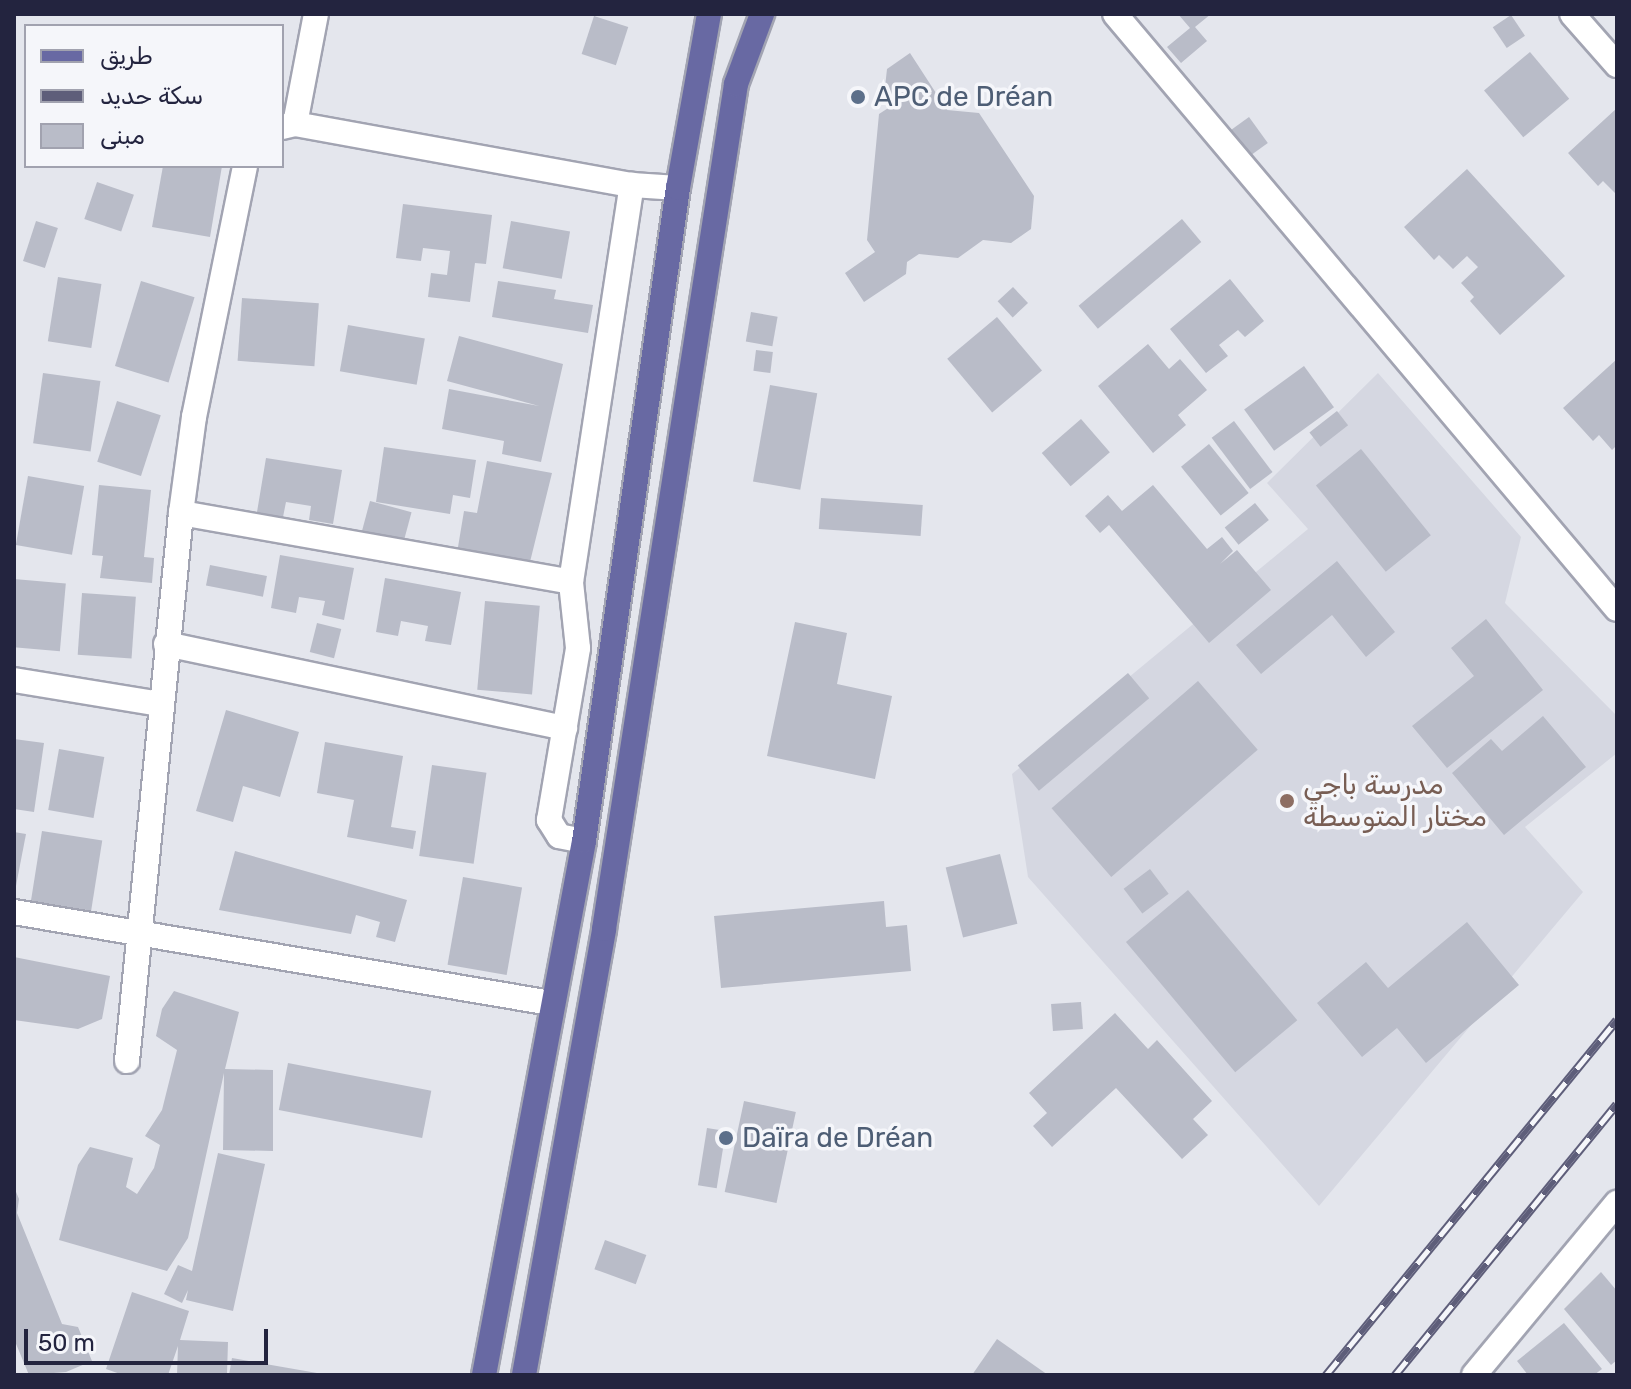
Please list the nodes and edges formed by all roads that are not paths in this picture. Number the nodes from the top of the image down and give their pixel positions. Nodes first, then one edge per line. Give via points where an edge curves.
1 (316, 14) edge
2 (709, 14) edge
3 (762, 14) edge
4 (1115, 14) edge
5 (1572, 14) edge
6 (1617, 65) edge
7 (288, 125) edge
8 (245, 168) edge
9 (632, 185) junction
10 (678, 188) junction
11 (181, 513) junction
12 (571, 582) junction
13 (1617, 609) edge
14 (166, 644) junction
15 (14, 680) edge
16 (161, 704) junction
17 (565, 728) junction
18 (584, 841) junction
19 (14, 912) edge
20 (143, 934) junction
21 (551, 1003) junction
22 (127, 1061) dead end
23 (1617, 1203) edge
24 (484, 1375) edge
25 (524, 1375) edge
26 (1474, 1375) edge

1 - 7 street
2 - 10 main road
3 - 25 main road via 736,84 604,929
4 - 13 street
5 - 6 street
7 - 9 street
8 - 11 street via 194,417
9 - 10 street
9 - 12 street
10 - 18 main road
11 - 12 street
11 - 14 street
12 - 17 street via 579,634
14 - 16 street
14 - 17 street
15 - 16 street
16 - 20 street
17 - 18 street via 549,820 559,836
18 - 21 main road
19 - 20 street
20 - 21 street
20 - 22 street
21 - 24 main road
23 - 26 street

